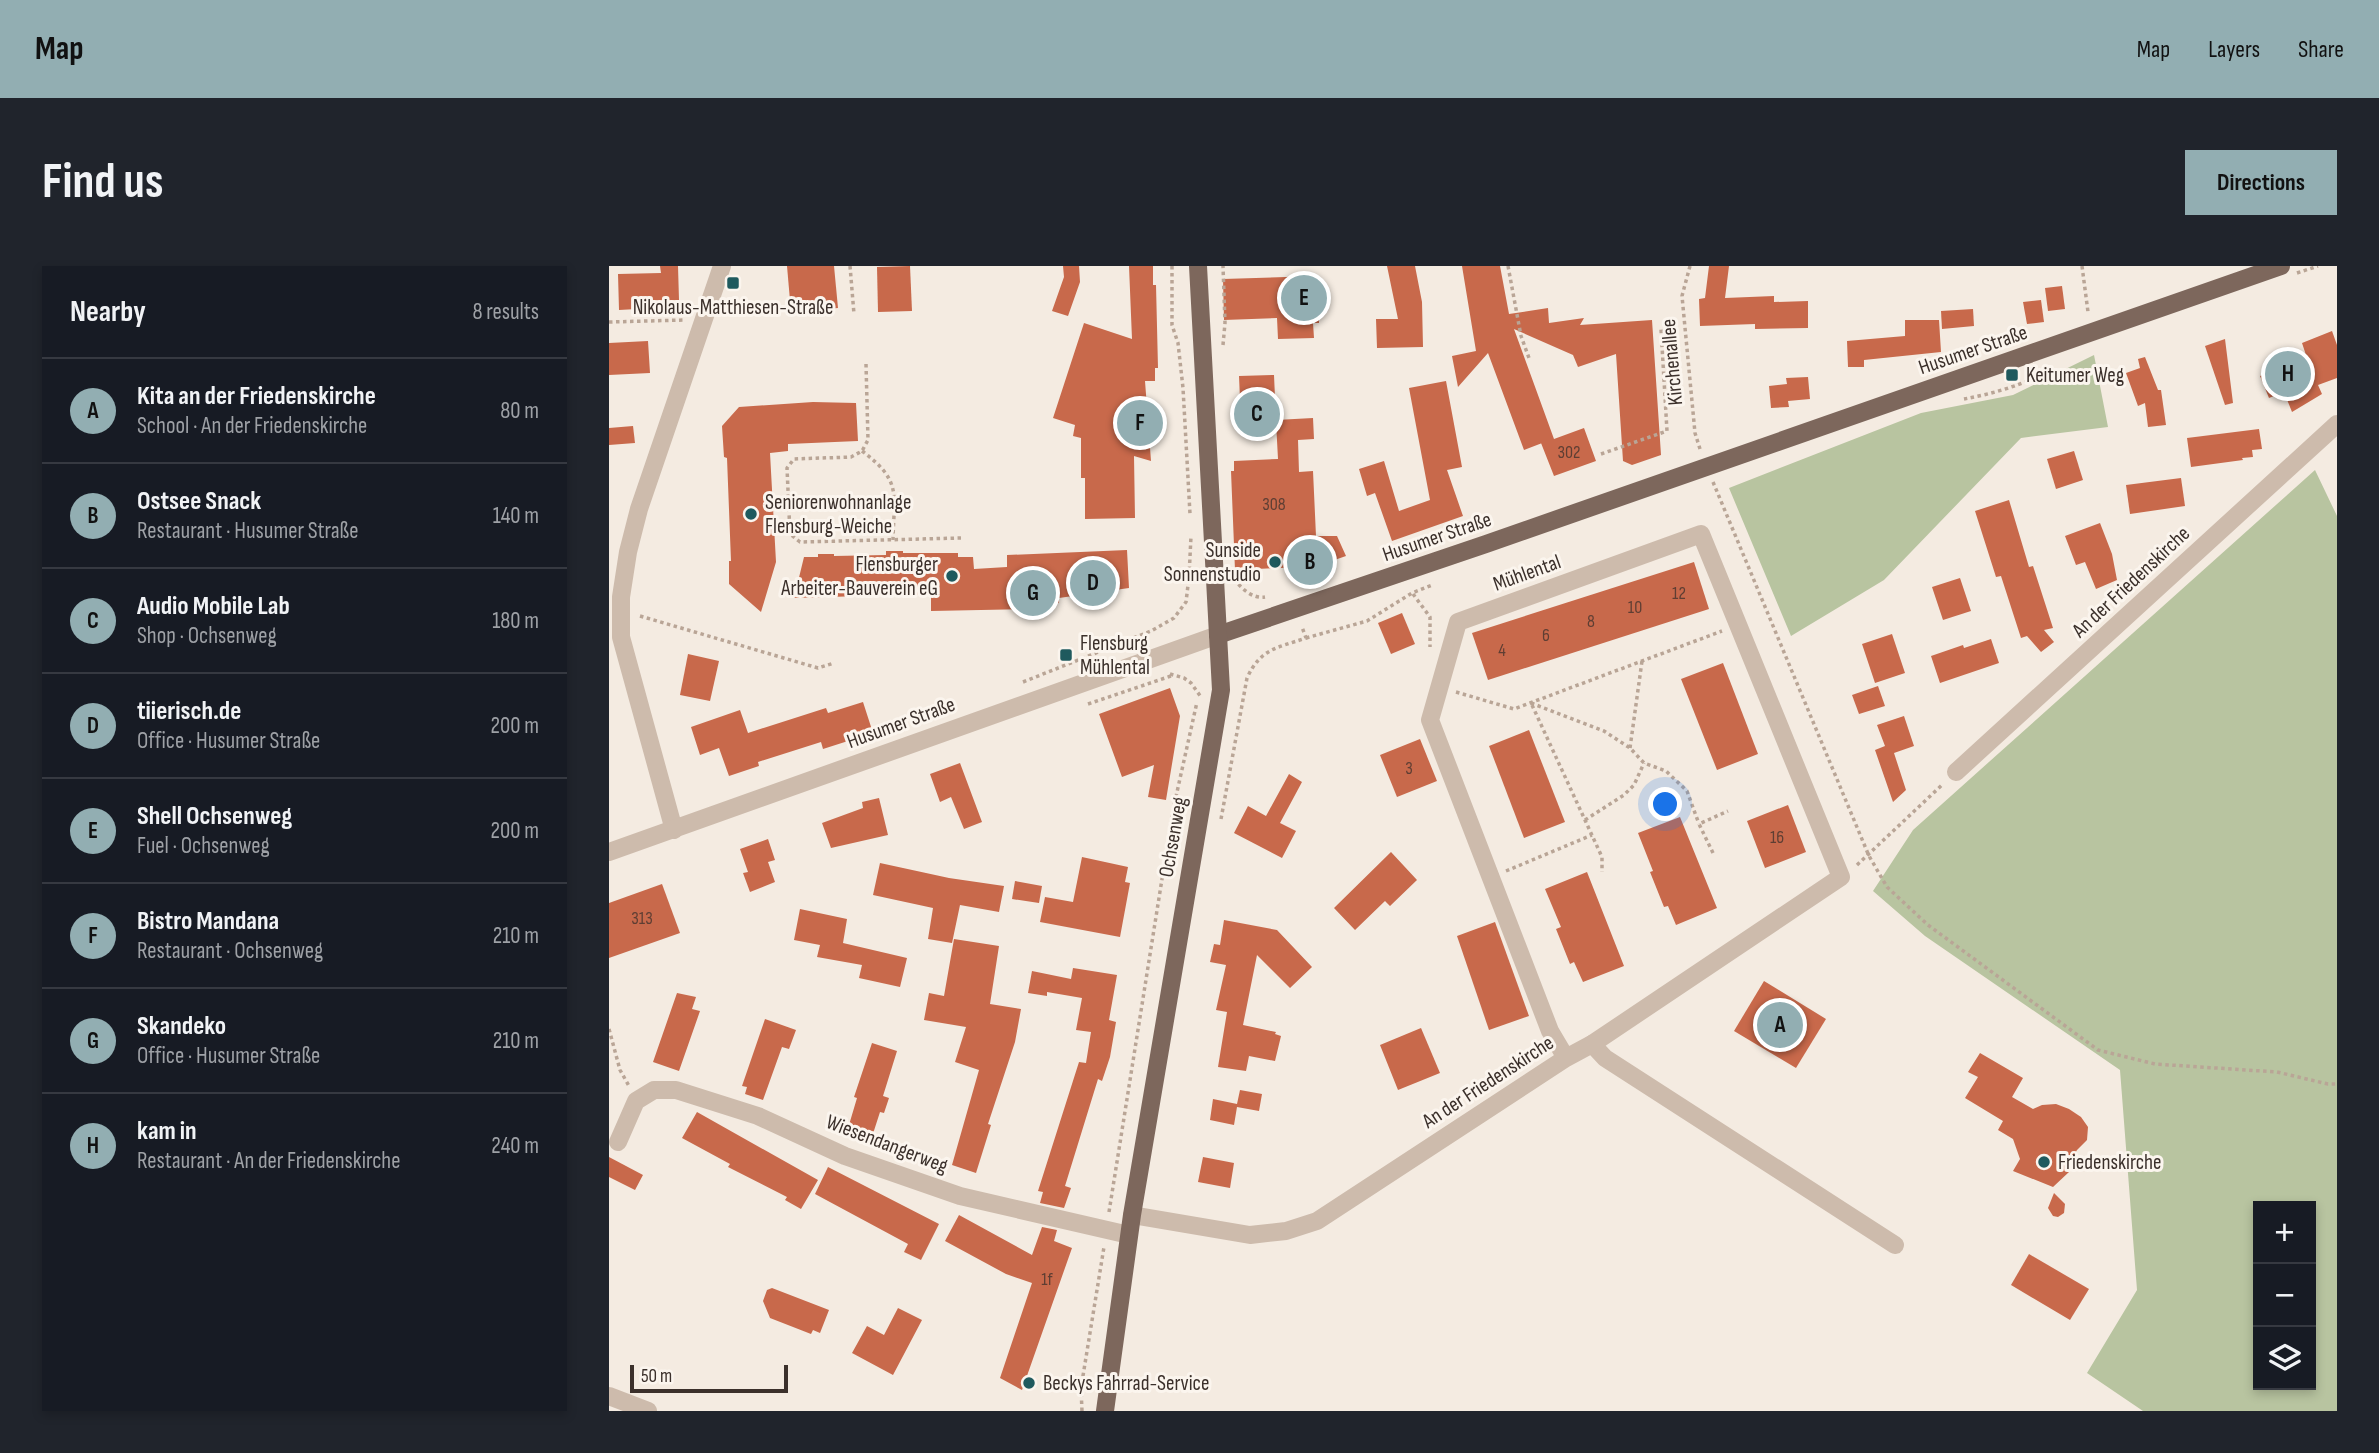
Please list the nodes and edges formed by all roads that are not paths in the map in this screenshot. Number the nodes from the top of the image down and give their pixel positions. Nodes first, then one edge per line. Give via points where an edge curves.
1 (722, 266) edge
2 (1198, 266) edge
3 (2281, 266) edge
4 (2337, 424) edge
5 (1218, 635) junction
6 (615, 637) edge
7 (1956, 772) road end
8 (674, 830) junction
9 (609, 852) edge
10 (1841, 877) joint
11 (1592, 1044) junction
12 (1566, 1058) junction
13 (618, 1142) dead end
14 (1132, 1215) junction
15 (1129, 1236) junction
16 (1895, 1245) dead end
17 (609, 1396) edge
18 (648, 1411) edge
19 (1105, 1411) edge

1 - 6 street via 639,509
2 - 5 main road, Ochsenweg
3 - 5 main road, Husumer Straße via 1704,461 1405,572
4 - 7 street, An der Friedenskirche
5 - 8 street, Husumer Straße
5 - 14 main road, Ochsenweg via 1220,695
6 - 8 street
8 - 9 street, Husumer Straße
10 - 11 street, An der Friedenskirche
10 - 12 street, Mühlental via 1701,534 1458,622 1430,720 1550,1031
11 - 12 street, An der Friedenskirche
11 - 16 street via 1605,1058
12 - 14 street, An der Friedenskirche via 1317,1221 1250,1235
13 - 15 street, Wiesendangerweg via 636,1101 654,1090 676,1090 758,1116 845,1156 960,1196
14 - 15 main road, Ochsenweg
15 - 19 main road, Ochsenweg
17 - 18 street

